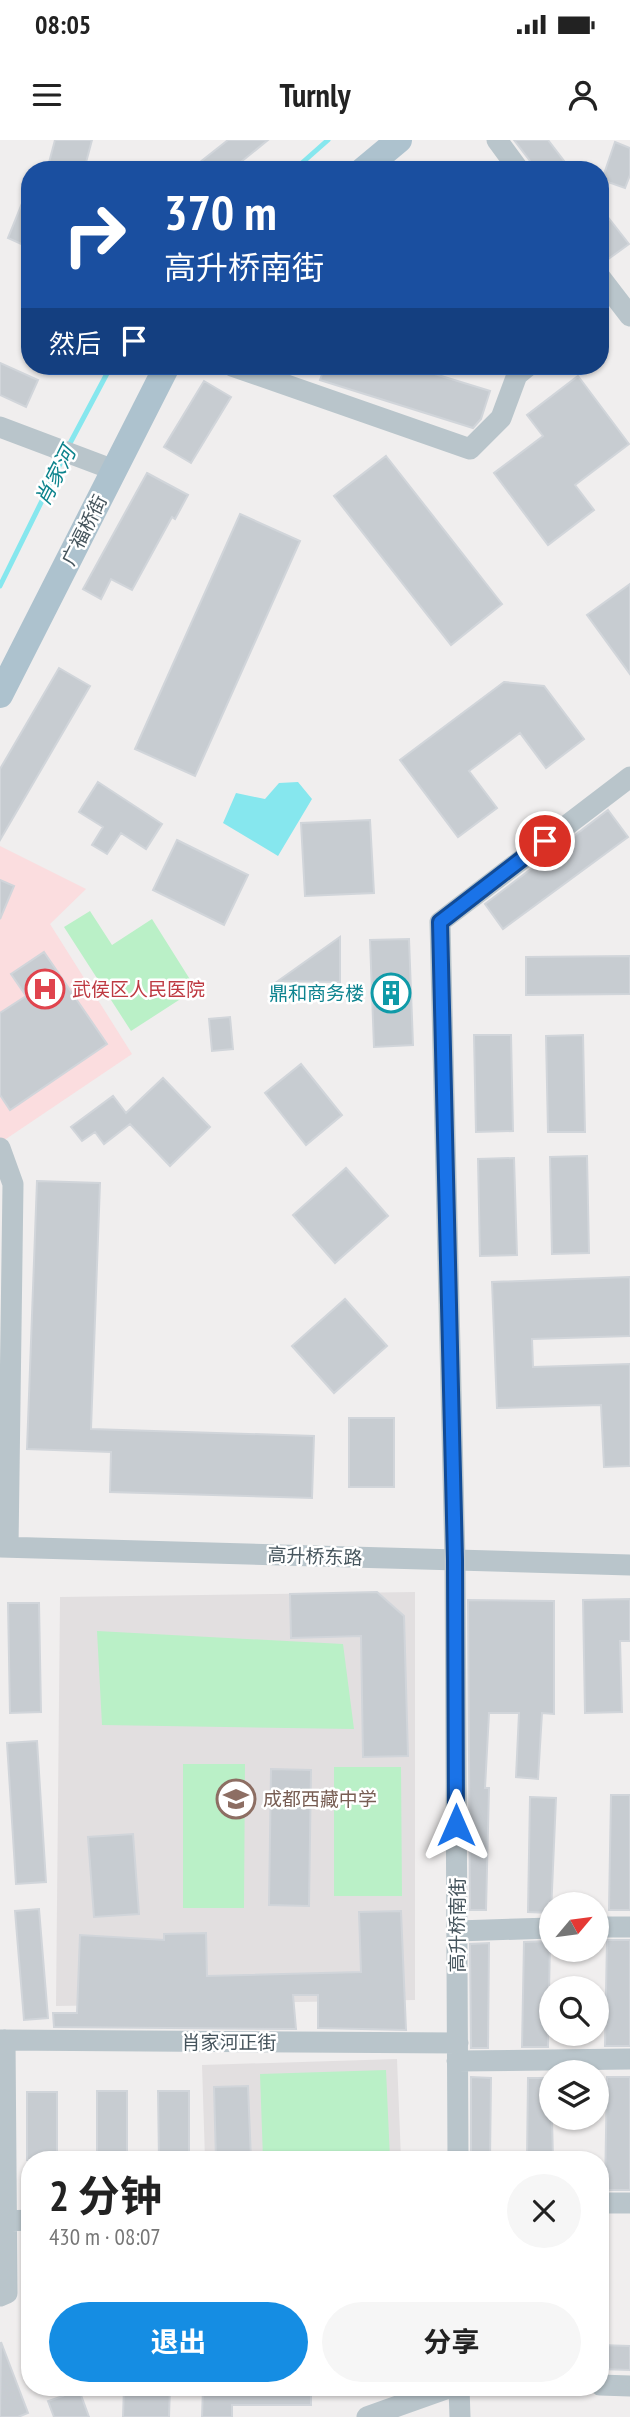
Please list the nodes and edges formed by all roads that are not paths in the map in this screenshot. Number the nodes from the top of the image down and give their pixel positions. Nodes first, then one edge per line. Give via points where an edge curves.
1 (399, 140) edge
2 (497, 140) edge
3 (374, 161) edge
4 (512, 161) edge
5 (609, 305) edge
6 (630, 316) edge
7 (162, 375) edge
8 (258, 375) edge
9 (517, 375) edge
10 (0, 427) edge
11 (114, 470) junction
12 (0, 695) edge
13 (630, 777) edge
14 (0, 1148) edge
15 (4, 1547) edge
16 (455, 1560) junction
17 (630, 1565) edge
18 (609, 1927) edge
19 (630, 1927) edge
20 (539, 1928) edge
21 (457, 1931) junction
22 (3, 2040) edge
23 (458, 2052) junction
24 (630, 2059) edge
25 (458, 2151) edge
26 (609, 2203) edge
27 (630, 2203) edge
28 (21, 2220) edge
29 (6, 2221) junction
30 (0, 2296) edge
31 (609, 2385) edge
32 (630, 2386) edge
33 (426, 2396) edge
34 (459, 2396) edge
35 (367, 2417) edge
36 (460, 2417) edge

1 - 3 main road
2 - 4 street
5 - 6 street
7 - 11 main road, 广福桥街
8 - 9 street via 470,449 501,418
10 - 11 street
11 - 12 main road, 广福桥街
13 - 16 street, 高升桥南街 via 440,922
14 - 15 street via 13,1184
15 - 16 street, 高升桥东路
16 - 17 street, 高升桥东路
16 - 21 street, 高升桥南街
18 - 19 street
20 - 21 street
21 - 23 street, 高升桥南街
22 - 23 street, 肖家河正街
22 - 29 street
23 - 24 street, 肖家河正街
23 - 25 street, 高升桥南街
26 - 27 street
28 - 29 street
29 - 30 street via 7,2293
31 - 32 street
33 - 35 street
34 - 36 street

